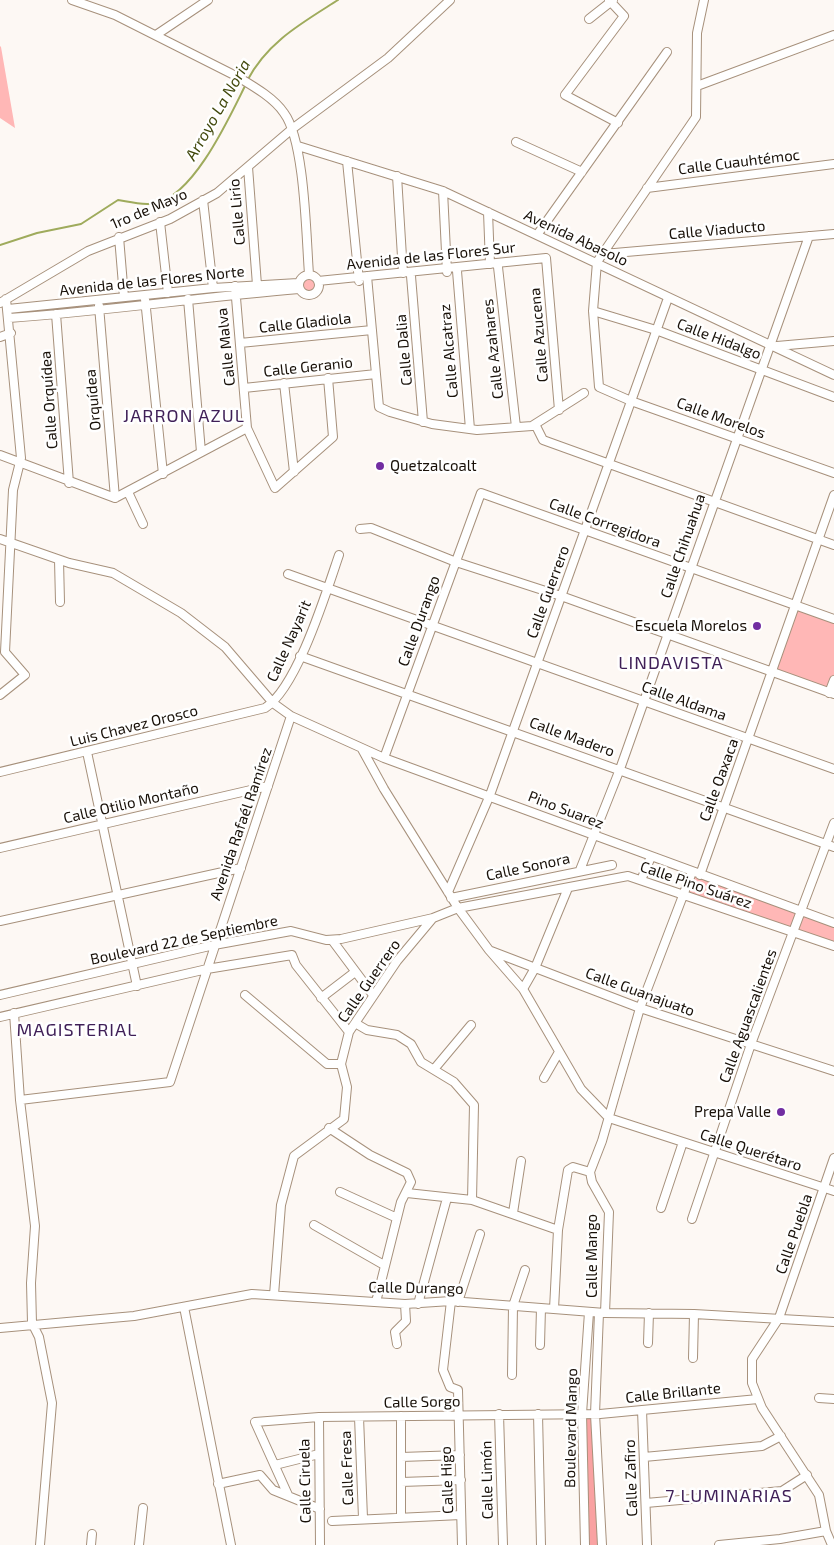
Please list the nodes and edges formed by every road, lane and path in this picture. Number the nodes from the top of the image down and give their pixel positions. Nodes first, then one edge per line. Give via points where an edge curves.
1 (72, 0) edge
2 (208, 0) edge
3 (450, 0) edge
4 (704, 0) edge
5 (611, 1) edge
6 (589, 19) dead end
7 (156, 35) junction
8 (834, 35) edge
9 (667, 52) dead end
10 (698, 86) junction
11 (618, 123) junction
12 (292, 129) junction
13 (516, 142) dead end
14 (296, 143) junction
15 (347, 161) junction
16 (834, 164) edge
17 (248, 167) junction
18 (582, 172) junction
19 (397, 176) junction
20 (647, 188) junction
21 (443, 191) junction
22 (203, 200) junction
23 (488, 212) junction
24 (160, 222) junction
25 (834, 234) edge
26 (538, 235) junction
27 (810, 236) junction
28 (119, 237) junction
29 (603, 254) junction
30 (547, 260) joint
31 (597, 262) junction
32 (494, 265) junction
33 (447, 270) junction
34 (457, 271) junction
35 (403, 273) junction
36 (307, 274) junction
37 (411, 276) junction
38 (363, 279) junction
39 (319, 283) junction
40 (257, 285) junction
41 (299, 286) junction
42 (213, 288) junction
43 (235, 290) junction
44 (168, 292) junction
45 (145, 295) junction
46 (124, 297) junction
47 (668, 298) junction
48 (188, 299) junction
49 (98, 300) junction
50 (3, 301) edge
51 (145, 304) junction
52 (594, 310) junction
53 (99, 311) junction
54 (9, 314) junction
55 (56, 314) junction
56 (372, 330) junction
57 (656, 330) junction
58 (11, 333) junction
59 (0, 337) edge
60 (834, 341) edge
61 (240, 343) junction
62 (774, 344) junction
63 (761, 370) junction
64 (376, 374) junction
65 (834, 374) edge
66 (328, 378) junction
67 (284, 383) junction
68 (244, 388) junction
69 (584, 393) dead end
70 (834, 397) edge
71 (631, 401) junction
72 (559, 410) junction
73 (423, 422) junction
74 (535, 424) junction
75 (516, 427) junction
76 (247, 428) junction
77 (470, 429) junction
78 (736, 438) junction
79 (201, 452) junction
80 (0, 455) edge
81 (609, 462) junction
82 (20, 464) junction
83 (294, 472) junction
84 (834, 473) edge
85 (163, 474) junction
86 (69, 483) junction
87 (128, 492) junction
88 (481, 493) joint
89 (834, 495) edge
90 (116, 498) junction
91 (713, 503) junction
92 (143, 524) dead end
93 (360, 528) dead end
94 (585, 530) junction
95 (0, 539) edge
96 (818, 539) junction
97 (9, 541) junction
98 (834, 545) edge
99 (339, 555) dead end
100 (59, 560) junction
101 (456, 562) junction
102 (690, 568) junction
103 (288, 574) dead end
104 (327, 589) junction
105 (561, 596) junction
106 (60, 602) dead end
107 (794, 604) junction
108 (834, 619) edge
109 (432, 626) junction
110 (667, 634) junction
111 (300, 656) junction
112 (537, 663) junction
113 (770, 672) junction
114 (834, 680) edge
115 (408, 693) junction
116 (832, 694) edge
117 (0, 695) edge
118 (644, 701) junction
119 (273, 703) junction
120 (291, 716) junction
121 (513, 731) junction
122 (748, 738) junction
123 (362, 748) junction
124 (88, 752) junction
125 (384, 758) junction
126 (620, 769) junction
127 (834, 769) edge
128 (0, 772) edge
129 (268, 786) junction
130 (490, 795) junction
131 (724, 807) junction
132 (834, 823) edge
133 (103, 824) junction
134 (594, 835) junction
135 (830, 845) edge
136 (0, 848) edge
137 (651, 857) junction
138 (612, 866) dead end
139 (241, 868) junction
140 (580, 870) junction
141 (696, 874) junction
142 (641, 880) junction
143 (568, 888) junction
144 (118, 895) junction
145 (449, 895) junction
146 (684, 895) junction
147 (458, 908) junction
148 (802, 912) junction
149 (433, 918) junction
150 (0, 921) edge
151 (834, 923) edge
152 (793, 932) junction
153 (332, 940) junction
154 (214, 945) junction
155 (834, 946) edge
156 (489, 950) junction
157 (132, 963) junction
158 (535, 968) junction
159 (207, 969) junction
160 (355, 972) junction
161 (137, 986) junction
162 (523, 989) junction
163 (0, 995) edge
164 (245, 995) dead end
165 (373, 995) junction
166 (321, 998) junction
167 (640, 1008) junction
168 (14, 1013) junction
169 (0, 1017) edge
170 (355, 1023) junction
171 (471, 1025) dead end
172 (349, 1032) junction
173 (751, 1044) junction
174 (559, 1052) junction
175 (341, 1064) junction
176 (435, 1068) junction
177 (834, 1071) edge
178 (544, 1078) dead end
179 (20, 1100) junction
180 (609, 1118) junction
181 (329, 1128) junction
182 (683, 1142) junction
183 (715, 1153) junction
184 (834, 1158) edge
185 (521, 1161) dead end
186 (590, 1172) junction
187 (824, 1188) junction
188 (834, 1191) edge
189 (340, 1192) dead end
190 (407, 1193) junction
191 (447, 1198) junction
192 (472, 1200) junction
193 (662, 1208) dead end
194 (513, 1213) junction
195 (396, 1218) junction
196 (692, 1219) dead end
197 (314, 1226) dead end
198 (558, 1230) junction
199 (480, 1234) dead end
200 (384, 1265) junction
201 (525, 1270) dead end
202 (274, 1295) junction
203 (454, 1301) junction
204 (376, 1302) junction
205 (404, 1304) junction
206 (418, 1304) junction
207 (513, 1306) junction
208 (184, 1307) junction
209 (542, 1308) junction
210 (554, 1309) junction
211 (589, 1312) junction
212 (602, 1313) junction
213 (649, 1313) junction
214 (694, 1314) junction
215 (779, 1318) junction
216 (834, 1322) edge
217 (32, 1323) junction
218 (0, 1328) edge
219 (648, 1343) dead end
220 (397, 1344) dead end
221 (540, 1345) dead end
222 (693, 1358) dead end
223 (512, 1375) dead end
224 (818, 1398) dead end
225 (758, 1399) junction
226 (834, 1399) edge
227 (642, 1410) junction
228 (499, 1414) junction
229 (538, 1414) junction
230 (589, 1414) junction
231 (458, 1415) junction
232 (401, 1416) junction
233 (319, 1417) junction
234 (360, 1417) junction
235 (781, 1436) junction
236 (319, 1454) junction
237 (460, 1456) junction
238 (401, 1457) junction
239 (644, 1458) junction
240 (275, 1465) junction
241 (807, 1475) junction
242 (461, 1480) junction
243 (401, 1482) junction
244 (218, 1484) junction
245 (288, 1495) junction
246 (646, 1503) junction
247 (143, 1508) dead end
248 (320, 1509) junction
249 (462, 1515) junction
250 (401, 1516) junction
251 (363, 1518) junction
252 (332, 1520) dead end
253 (826, 1531) junction
254 (92, 1534) dead end
255 (780, 1542) edge
256 (40, 1545) edge
257 (91, 1545) edge
258 (139, 1545) edge
259 (231, 1545) edge
260 (320, 1545) edge
261 (462, 1545) edge
262 (503, 1545) edge
263 (541, 1545) edge
264 (585, 1545) edge
265 (602, 1545) edge
266 (647, 1545) edge
267 (719, 1545) edge
268 (832, 1545) edge

1 - 7 street via 116,15
2 - 7 street
3 - 12 street, 1ro de Mayo via 388,58
4 - 10 street via 697,33
5 - 6 street
5 - 11 street via 624,16 565,95
7 - 12 street via 254,87 284,112
8 - 10 street
9 - 11 street
10 - 20 street via 696,117
11 - 18 street
12 - 14 street
12 - 17 street, 1ro de Mayo
13 - 18 street
14 - 15 street, Avenida Abasolo
14 - 36 street
15 - 19 street, Avenida Abasolo
15 - 38 street
16 - 20 street, Calle Cuauhtémoc
17 - 22 street, 1ro de Mayo via 217,193
17 - 40 street, Calle Lirio
18 - 26 street
19 - 21 street, Avenida Abasolo
19 - 35 street
20 - 29 street
21 - 23 street, Avenida Abasolo
21 - 33 street
22 - 24 street, 1ro de Mayo
22 - 42 street
23 - 26 street, Avenida Abasolo
23 - 32 street, Calle Azahares
24 - 28 street, 1ro de Mayo
24 - 44 street
25 - 27 street, Calle Viaducto
26 - 31 street, Avenida Abasolo
27 - 29 street, Calle Viaducto
27 - 62 street, Calle Chihuahua
28 - 46 street
28 - 50 street, 1ro de Mayo via 88,251
29 - 31 street
30 - 32 street, Avenida de las Flores Sur
30 - 72 street, Calle Azucena
31 - 47 street, Avenida Abasolo
31 - 52 street
32 - 33 street, Avenida de las Flores Sur
32 - 34 street, Avenida de las Flores Sur
32 - 75 street, Calle Azahares
33 - 34 street, Avenida de las Flores Sur
33 - 35 street, Avenida de las Flores Sur
33 - 37 street, Avenida de las Flores Sur
34 - 77 street, Calle Alcatraz
35 - 38 street, Avenida de las Flores Sur
36 - 39 street via 315,276
36 - 41 street
37 - 38 street, Avenida de las Flores Sur
37 - 73 street, Calle Dalia
38 - 39 street, Avenida de las Flores Sur
38 - 56 street
39 - 41 street via 317,291 311,295 304,294
40 - 41 street, Avenida de las Flores Norte
40 - 43 street, Avenida de las Flores Norte
41 - 43 street, Avenida de las Flores Norte
42 - 43 street, Avenida de las Flores Norte
42 - 44 street, Avenida de las Flores Norte
43 - 48 street, Avenida de las Flores Norte
43 - 61 street, Calle Malva
44 - 45 street, Avenida de las Flores Norte
45 - 46 street, Avenida de las Flores Norte
45 - 51 street
46 - 49 street, Avenida de las Flores Norte
47 - 57 street, Calle Guerrero
47 - 62 street, Avenida Abasolo
48 - 51 street, Avenida de las Flores Norte
48 - 79 street
49 - 53 street, Orquídea
49 - 54 street, Avenida de las Flores Norte
50 - 54 street
51 - 53 street, Avenida de las Flores Norte
51 - 85 street
52 - 57 street, Calle Hidalgo
52 - 71 street, Calle Morelos via 599,387
53 - 55 street, Avenida de las Flores Norte
53 - 90 street, Orquídea
54 - 55 street, Avenida de las Flores Norte
54 - 58 street
55 - 86 street, Calle Orquídea
56 - 61 street, Calle Gladiola
56 - 64 street
57 - 63 street, Calle Hidalgo
57 - 71 street, Calle Guerrero
58 - 59 street
58 - 82 street
60 - 62 street
61 - 68 street, Calle Malva
62 - 63 street, Calle Chihuahua
62 - 65 street, Avenida Abasolo
63 - 70 street, Calle Hidalgo
63 - 78 street, Calle Chihuahua
64 - 66 street, Calle Geranio
64 - 73 street via 379,406
66 - 67 street, Calle Geranio
66 - 83 street via 333,437
67 - 68 street, Calle Geranio
67 - 83 street
68 - 76 street, Calle Malva
69 - 72 street
71 - 78 street, Calle Morelos
71 - 81 street, Calle Guerrero
72 - 74 street
73 - 77 street
74 - 75 street
74 - 81 street via 543,440
75 - 77 street
76 - 79 street
76 - 83 street, Calle Malva via 275,488
78 - 84 street, Calle Morelos
78 - 91 street, Calle Chihuahua
79 - 85 street
80 - 82 street
81 - 91 street
81 - 94 street, Calle Guerrero
82 - 86 street
82 - 97 street via 13,490
85 - 87 street
86 - 90 street
87 - 90 street
87 - 92 street
88 - 94 street, Calle Corregidora
88 - 101 street, Calle Durango
89 - 96 street, Calle Oaxaca
91 - 96 street
91 - 102 street, Calle Chihuahua
93 - 101 street via 371,528
94 - 102 street, Calle Corregidora
94 - 105 street, Calle Guerrero
95 - 97 street, Pino Suarez
96 - 98 street
96 - 107 street, Calle Oaxaca
97 - 100 street, Pino Suarez
97 - 117 street via 5,652 25,674
99 - 104 street, Calle Nayarit
100 - 106 street
100 - 119 street, Pino Suarez via 113,573 181,613 225,647
101 - 105 street
101 - 109 street, Calle Durango
102 - 107 street, Calle Corregidora
102 - 110 street, Calle Chihuahua
103 - 104 street, Calle Aldama
104 - 109 street, Calle Aldama
104 - 111 street, Calle Nayarit
105 - 110 street
105 - 112 street, Calle Guerrero
107 - 108 street, Calle Corregidora
107 - 113 street, Calle Oaxaca
109 - 112 street, Calle Aldama
109 - 115 street, Calle Durango
110 - 113 street
110 - 118 street, Calle Chihuahua
111 - 115 street, Calle Madero
111 - 119 street, Calle Nayarit via 288,684
112 - 118 street, Calle Aldama
112 - 121 street, Calle Guerrero
113 - 116 street
113 - 122 street, Calle Oaxaca
114 - 116 street
115 - 121 street, Calle Madero
115 - 125 street, Calle Durango
118 - 122 street, Calle Aldama
118 - 126 street, Calle Chihuahua
119 - 120 street, Pino Suarez
119 - 124 street, Luis Chavez Orosco via 265,708
120 - 123 street, Pino Suarez
120 - 129 street, Avenida Rafaél Ramírez
121 - 126 street, Calle Madero
121 - 130 street, Calle Guerrero
122 - 127 street, Calle Aldama
122 - 131 street, Calle Oaxaca
123 - 125 street, Pino Suarez
123 - 145 street
124 - 128 street, Luis Chavez Orosco
124 - 133 street
125 - 130 street, Pino Suarez
126 - 131 street, Calle Madero
126 - 134 street, Calle Chihuahua
129 - 133 street, Calle Otilio Montaño
129 - 139 street, Avenida Rafaél Ramírez
130 - 134 street, Pino Suarez
130 - 145 street, Calle Guerrero
131 - 135 street, Calle Madero
131 - 141 street, Calle Oaxaca
132 - 135 street, Calle Aguascalientes
133 - 136 street, Calle Otilio Montaño
133 - 144 street
134 - 137 street, Pino Suarez
134 - 140 street, Calle Chihuahua
135 - 148 street, Calle Aguascalientes
137 - 141 street, Pino Suarez
137 - 142 street
138 - 140 street, Calle Sonora
139 - 144 street
139 - 154 street, Avenida Rafaél Ramírez
140 - 145 street, Calle Sonora
141 - 146 street, Calle Oaxaca
141 - 148 street, Pino Suarez
142 - 143 street, Calle Pino Suárez via 628,876
142 - 146 street, Calle Pino Suárez
143 - 147 street, Calle Pino Suárez
143 - 158 street
144 - 150 street
144 - 157 street
145 - 147 street
146 - 152 street, Calle Pino Suárez
146 - 167 street, Calle Oaxaca
147 - 149 street, Calle Guerrero
147 - 156 street
148 - 151 street, Pino Suarez
148 - 152 street, Calle Aguascalientes
149 - 153 street, Boulevard 22 de Septiembre
149 - 165 street, Calle Guerrero
152 - 155 street, Calle Pino Suárez
152 - 173 street, Calle Aguascalientes
153 - 154 street, Boulevard 22 de Septiembre via 291,931
153 - 160 street
154 - 157 street, Boulevard 22 de Septiembre
154 - 159 street, Avenida Rafaél Ramírez
156 - 158 street, Calle Guanajuato
156 - 162 street, Calle Querétaro
157 - 161 street
157 - 163 street, Boulevard 22 de Septiembre
158 - 162 street
158 - 167 street, Calle Guanajuato
159 - 161 street
159 - 166 street via 292,955
159 - 179 street, Avenida Rafaél Ramírez via 170,1082
160 - 165 street
160 - 166 street
161 - 168 street
162 - 174 street, Calle Querétaro
164 - 175 street via 327,1064
165 - 170 street, Calle Guerrero
166 - 172 street
167 - 173 street, Calle Guanajuato
167 - 180 street, Calle Oaxaca
168 - 169 street
168 - 179 street
170 - 172 street, Calle Guerrero
170 - 176 street via 367,1030 397,1035 411,1044 421,1062
171 - 176 street
172 - 175 street, Calle Guerrero
173 - 177 street, Calle Guanajuato
173 - 183 street, Calle Aguascalientes
174 - 178 street
174 - 180 street, Calle Querétaro via 581,1089
175 - 181 street, Calle Guerrero via 347,1087 344,1118
176 - 192 street via 454,1082 474,1105
179 - 217 street via 35,1226 30,1283
180 - 182 street, Calle Querétaro
180 - 186 street, Calle Oaxaca
181 - 190 street via 370,1155 407,1173 411,1182
181 - 202 street, Calle Guerrero via 294,1156 281,1205
182 - 183 street, Calle Querétaro
182 - 193 street
183 - 187 street, Calle Querétaro
183 - 196 street, Calle Aguascalientes
184 - 187 street, Calle Puebla
185 - 194 street
186 - 198 street via 573,1166 568,1170
186 - 212 street, Calle Mango via 609,1212
187 - 188 street, Calle Querétaro
187 - 215 street, Calle Puebla
189 - 195 street
190 - 191 street
190 - 195 street
191 - 192 street
191 - 206 street
192 - 194 street
194 - 198 street
195 - 200 street
197 - 200 street
198 - 210 street
199 - 203 street
200 - 204 street
201 - 207 street
202 - 204 street, Calle Durango
202 - 208 street, Calle Durango via 252,1294
203 - 206 street, Calle Durango
203 - 207 street, Calle Durango
203 - 231 street, Calle Higo via 443,1370 450,1387 458,1390
204 - 205 street, Calle Durango
205 - 206 street, Calle Durango
205 - 220 street via 406,1322 396,1332
207 - 209 street, Calle Durango
207 - 223 street
208 - 217 street, Calle Durango via 134,1316
208 - 244 street
209 - 210 street, Calle Durango
209 - 221 street
210 - 211 street, Calle Durango
211 - 212 street, Calle Durango
211 - 230 street, Boulevard Mango
212 - 213 street, Calle Durango
212 - 230 street, Boulevard Mango
213 - 214 street, Calle Durango
213 - 219 street
214 - 215 street, Calle Durango
214 - 222 street
215 - 216 street, Calle Durango
215 - 225 street, Calle Puebla via 752,1359 752,1383
217 - 218 street, Calle Durango
217 - 256 street via 52,1403
224 - 226 street
225 - 227 street, Calle Brillante
225 - 235 street, Calle Puebla
227 - 230 street, Calle Brillante
227 - 239 street, Calle Zafiro
228 - 229 street, Calle Sorgo
228 - 231 street, Calle Sorgo
228 - 262 street, Calle Limón
229 - 230 street, Calle Sorgo
229 - 263 street
230 - 264 street, Boulevard Mango
230 - 265 street, Boulevard Mango
231 - 232 street, Calle Sorgo
231 - 237 street, Calle Higo
232 - 234 street, Calle Sorgo
232 - 238 street
233 - 234 street, Calle Sorgo
233 - 236 street, Calle Ciruela
233 - 240 street, Calle Sorgo via 255,1422
234 - 251 street, Calle Fresa
235 - 239 street via 762,1446
235 - 241 street, Calle Puebla
236 - 240 street
236 - 248 street, Calle Ciruela
237 - 238 street
237 - 242 street, Calle Higo
238 - 243 street
239 - 246 street, Calle Zafiro
240 - 245 street
241 - 246 street via 782,1491
241 - 253 street, Calle Puebla via 819,1495
242 - 243 street
242 - 249 street, Calle Higo
243 - 250 street
244 - 245 street via 260,1475 274,1490
244 - 259 street
245 - 248 street
246 - 266 street, Calle Zafiro
247 - 258 street
248 - 260 street, Calle Ciruela
249 - 250 street
249 - 261 street, Calle Higo
250 - 251 street
251 - 252 street
253 - 255 street
253 - 268 street, Calle Puebla
254 - 257 street
255 - 267 street

